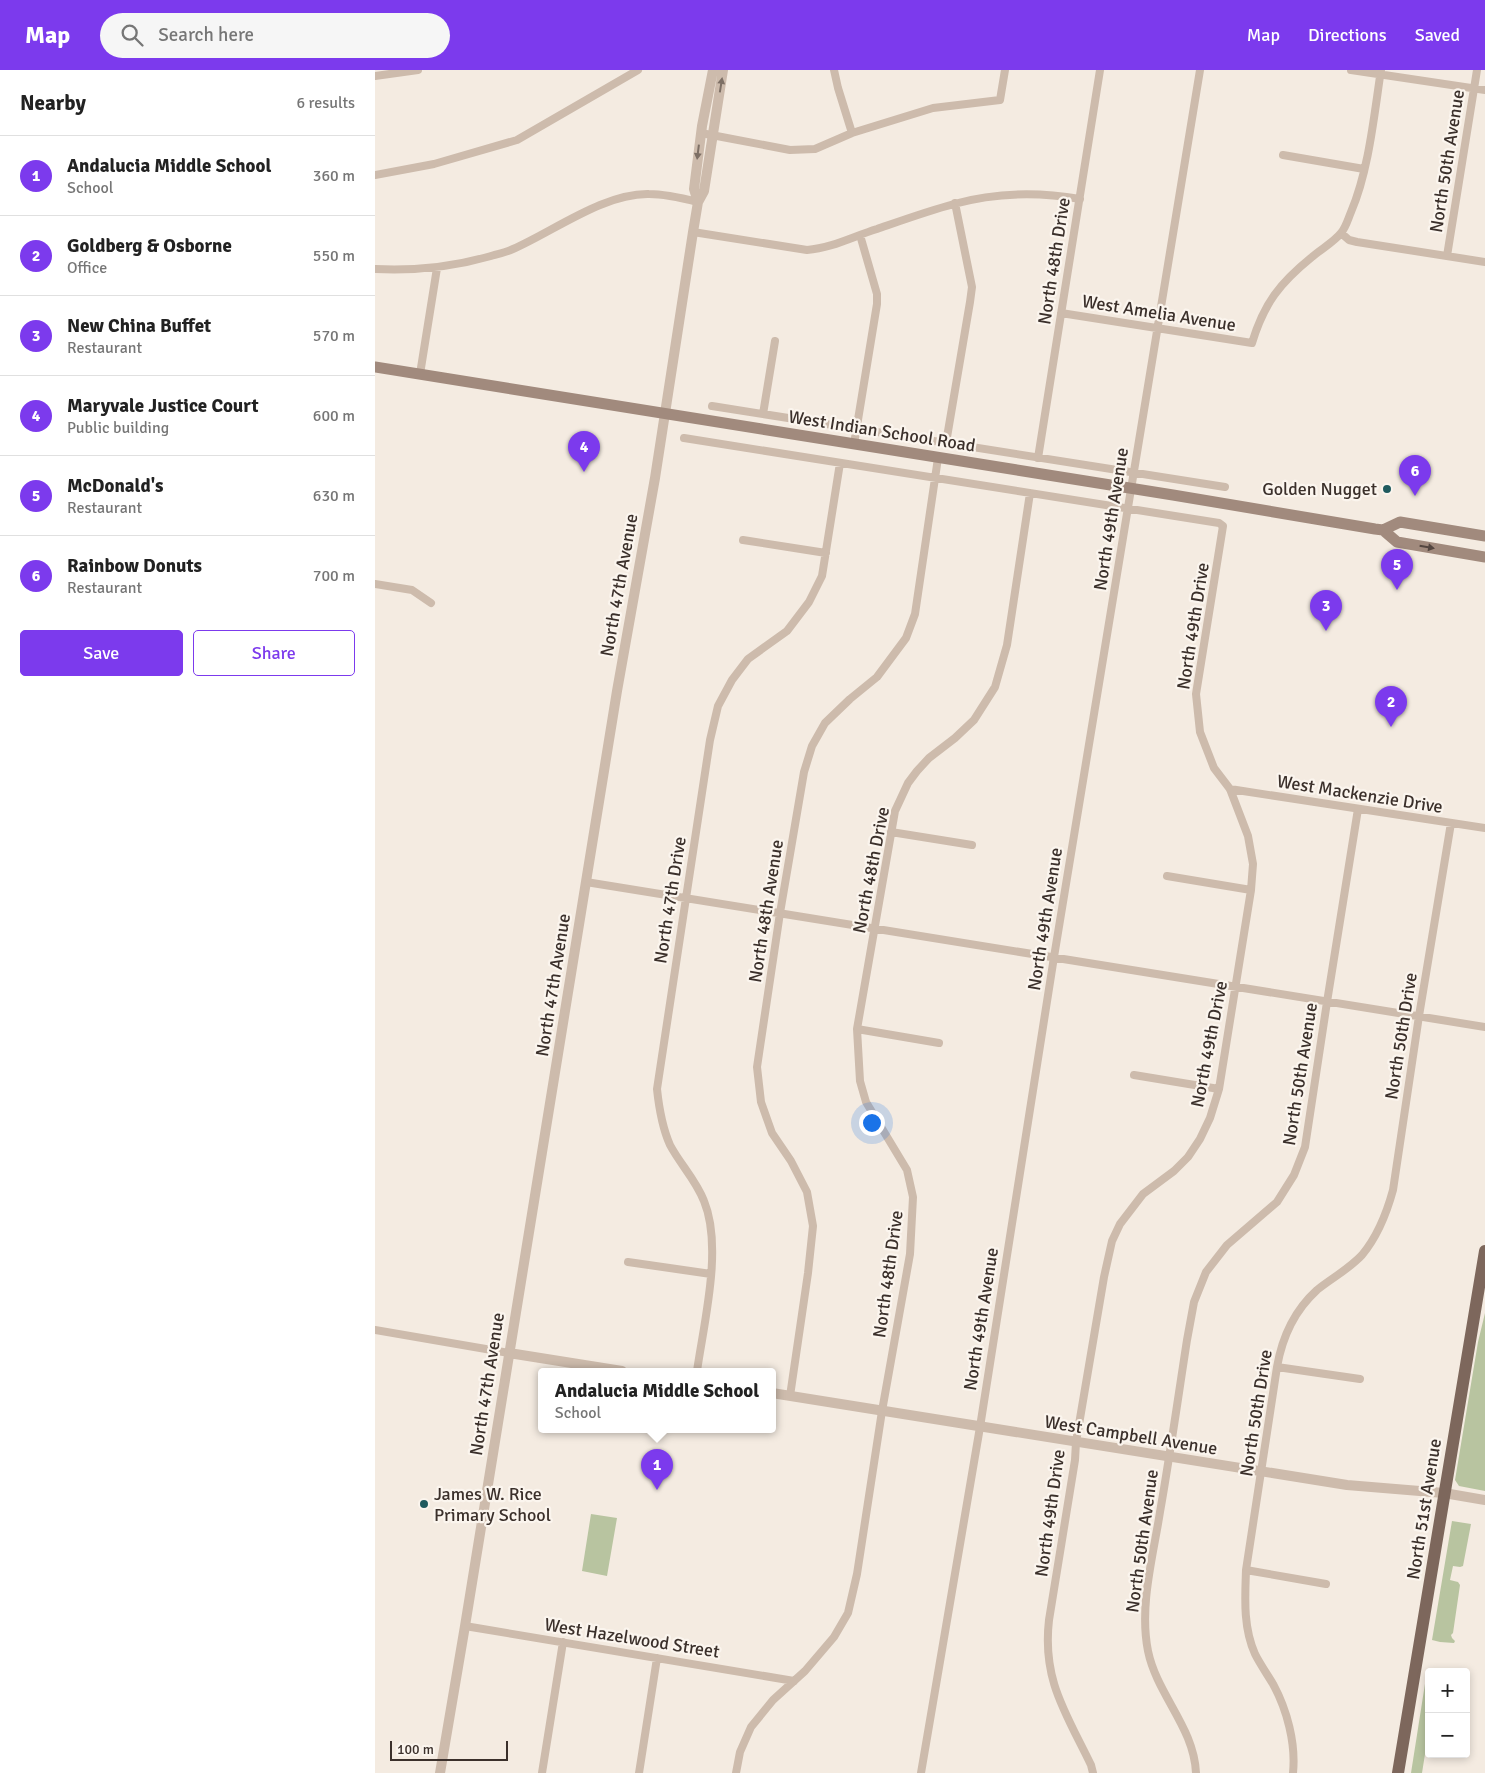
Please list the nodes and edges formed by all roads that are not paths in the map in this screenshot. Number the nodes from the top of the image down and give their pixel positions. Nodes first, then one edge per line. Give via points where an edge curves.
1 (418, 70) edge
2 (638, 70) edge
3 (713, 70) edge
4 (723, 70) edge
5 (834, 70) edge
6 (1005, 70) edge
7 (1100, 70) edge
8 (1200, 70) edge
9 (1351, 70) edge
10 (1477, 70) edge
11 (1380, 72) edge
12 (375, 76) edge
13 (1474, 88) junction
14 (1485, 90) edge
15 (701, 133) junction
16 (853, 133) junction
17 (713, 135) junction
18 (1283, 155) dead end
19 (1364, 169) junction
20 (375, 175) edge
21 (1080, 199) junction
22 (698, 202) junction
23 (955, 203) junction
24 (693, 232) junction
25 (1341, 233) junction
26 (859, 234) junction
27 (1447, 256) junction
28 (1485, 262) edge
29 (437, 268) junction
30 (375, 269) edge
31 (1061, 313) junction
32 (1157, 328) junction
33 (775, 341) dead end
34 (375, 367) edge
35 (420, 374) junction
36 (712, 406) dead end
37 (665, 413) junction
38 (763, 414) junction
39 (857, 429) junction
40 (685, 438) dead end
41 (946, 443) junction
42 (854, 444) junction
43 (938, 458) junction
44 (1038, 458) junction
45 (840, 463) junction
46 (1133, 473) junction
47 (935, 478) junction
48 (1225, 487) dead end
49 (1131, 488) junction
50 (1030, 493) junction
51 (1127, 508) junction
52 (1383, 530) junction
53 (1485, 536) edge
54 (743, 540) dead end
55 (826, 553) junction
56 (1485, 557) edge
57 (375, 584) edge
58 (431, 603) dead end
59 (1230, 789) junction
60 (1358, 809) junction
61 (1451, 823) junction
62 (1485, 828) edge
63 (891, 832) junction
64 (972, 845) dead end
65 (1167, 876) dead end
66 (587, 882) junction
67 (1251, 890) junction
68 (686, 898) junction
69 (780, 913) junction
70 (874, 928) junction
71 (1054, 957) junction
72 (1235, 987) junction
73 (1327, 1002) junction
74 (1419, 1016) junction
75 (1485, 1027) edge
76 (857, 1029) junction
77 (939, 1043) dead end
78 (1134, 1075) dead end
79 (1219, 1089) junction
80 (1485, 1250) edge
81 (627, 1262) dead end
82 (711, 1274) junction
83 (375, 1330) edge
84 (509, 1353) junction
85 (1277, 1367) junction
86 (603, 1368) edge
87 (697, 1368) edge
88 (1360, 1379) dead end
89 (776, 1394) edge
90 (789, 1396) junction
91 (882, 1411) junction
92 (980, 1427) junction
93 (1076, 1442) junction
94 (1169, 1457) junction
95 (1261, 1472) junction
96 (1444, 1493) junction
97 (1485, 1500) edge
98 (1246, 1570) junction
99 (1326, 1584) dead end
100 (465, 1626) junction
101 (563, 1642) junction
102 (657, 1658) junction
103 (794, 1681) junction
104 (440, 1773) edge
105 (542, 1773) edge
106 (639, 1773) edge
107 (736, 1773) edge
108 (921, 1773) edge
109 (1093, 1773) edge
110 (1196, 1773) edge
111 (1293, 1773) edge
112 (1398, 1773) edge

1 - 12 street
2 - 20 street via 517,140 434,164
3 - 15 street, North 47th Avenue
17 -> 4 street, North 47th Avenue
5 - 16 street
6 - 16 street via 1000,100 933,108
7 - 21 street, North 48th Drive
8 - 32 street, North 49th Avenue
9 - 11 street
10 - 13 street, North 50th Avenue
11 - 13 street
11 - 19 street
13 - 14 street
13 - 27 street, North 50th Avenue
15 - 17 street
15 -> 22 street, North 47th Avenue via 694,189
16 - 17 street via 815,149 791,150
17 - 22 street, North 47th Avenue via 704,191
18 - 19 street
19 - 25 street via 1356,201
21 - 23 street via 1031,195
21 - 31 street, North 48th Drive
22 - 24 street, North 47th Avenue
22 - 29 street via 649,194 622,198 512,250
23 - 26 street
23 - 41 street via 971,286
24 - 26 street via 807,250
24 - 37 street, North 47th Avenue
25 - 27 street via 1357,242
25 - 32 street, West Amelia Avenue via 1281,285 1269,301 1252,343
26 - 39 street via 877,294
27 - 28 street
29 - 30 street
29 - 35 street
31 - 32 street, West Amelia Avenue
31 - 44 street, North 48th Drive
32 - 46 street, North 49th Avenue
33 - 38 street
34 - 35 main road, West Indian School Road
35 - 37 main road, West Indian School Road
36 - 38 street, West Indian School Road
37 - 42 main road, West Indian School Road
37 - 66 street, North 47th Avenue
38 - 39 street, West Indian School Road
39 - 41 street, West Indian School Road
39 - 42 street
40 - 45 street
41 - 44 street, West Indian School Road
42 - 43 main road, West Indian School Road
43 - 47 street, North 48th Avenue
43 - 49 main road, West Indian School Road
44 - 46 street, West Indian School Road
45 - 47 street
45 - 55 street, North 47th Drive
46 - 48 street, West Indian School Road
46 - 49 street, North 49th Avenue
47 - 50 street
47 - 69 street, North 48th Avenue via 915,614 906,638 877,678 825,723 811,746
49 - 51 street, North 49th Avenue
49 - 52 main road, West Indian School Road
50 - 51 street
50 - 63 street, North 48th Drive via 1007,646 995,687 974,720 929,758 908,783 895,811
51 - 59 street, North 49th Drive via 1223,526 1196,694 1200,732 1214,768
51 - 71 street, North 49th Avenue
52 - 53 main road, West Indian School Road via 1400,522
52 -> 56 main road, West Indian School Road via 1397,542
54 - 55 street
55 - 68 street, North 47th Drive via 822,576 809,602 787,631 748,659 718,706
57 - 58 street via 412,590
59 - 60 street, West Mackenzie Drive
59 - 67 street, North 49th Drive via 1248,836 1253,864
60 - 61 street, West Mackenzie Drive
60 - 73 street, North 50th Avenue
61 - 62 street, West Mackenzie Drive
61 - 74 street, North 50th Drive
63 - 64 street
63 - 70 street, North 48th Drive
65 - 67 street
66 - 68 street
66 - 84 street, North 47th Avenue
67 - 72 street, North 49th Drive
68 - 69 street
68 - 82 street, North 47th Drive via 657,1089 659,1111 671,1146 705,1202 713,1249
69 - 70 street
69 - 90 street, North 48th Avenue via 757,1067 761,1102 772,1133 807,1192 813,1226
70 - 71 street
70 - 76 street, North 48th Drive
71 - 72 street
71 - 92 street, North 49th Avenue
72 - 73 street
72 - 79 street, North 49th Drive
73 - 74 street
73 - 94 street, North 50th Avenue via 1305,1147 1294,1175 1277,1202 1227,1245 1206,1272 1199,1288 1187,1340
74 - 75 street
74 - 85 street, North 50th Drive via 1388,1206 1363,1254 1317,1290 1295,1318 1283,1343
76 - 77 street
76 - 91 street, North 48th Drive via 860,1081 866,1102 907,1170 913,1197 910,1254
78 - 79 street
79 - 93 street, North 49th Drive via 1210,1118 1188,1157 1143,1194 1120,1224 1112,1241
80 - 96 main road, North 51st Avenue
81 - 82 street
82 - 87 street, North 47th Drive
83 - 84 street
84 - 86 street
84 - 100 street, North 47th Avenue
85 - 88 street
85 - 95 street, North 50th Drive
89 - 90 street, West Campbell Avenue
90 - 91 street, West Campbell Avenue
91 - 92 street, West Campbell Avenue
91 - 103 street, North 48th Drive via 848,1613 835,1637
92 - 93 street, West Campbell Avenue
92 - 108 street, North 49th Avenue
93 - 94 street, West Campbell Avenue
93 - 109 street, North 49th Drive via 1049,1620 1048,1657 1058,1699
94 - 95 street, West Campbell Avenue
94 - 110 street, North 50th Avenue via 1145,1605 1148,1650 1156,1678 1191,1744
95 - 96 street, West Campbell Avenue via 1347,1485
95 - 98 street, North 50th Drive
96 - 97 street, West Campbell Avenue
96 - 112 main road, North 51st Avenue
98 - 99 street
98 - 111 street, North 50th Drive via 1246,1623 1255,1654 1288,1719
100 - 101 street, West Hazelwood Street
100 - 104 street, North 47th Avenue
101 - 102 street, West Hazelwood Street
101 - 105 street
102 - 103 street, West Hazelwood Street
102 - 106 street
103 - 107 street, North 48th Drive via 751,1726 740,1752

